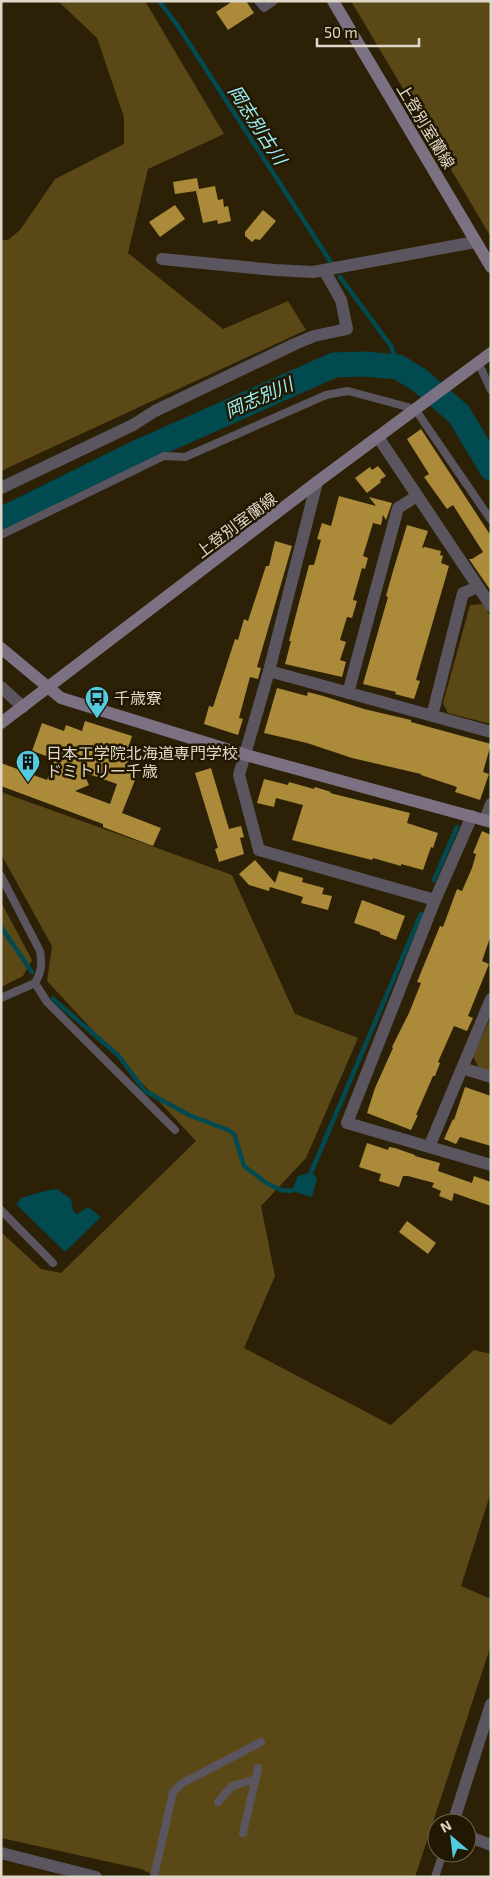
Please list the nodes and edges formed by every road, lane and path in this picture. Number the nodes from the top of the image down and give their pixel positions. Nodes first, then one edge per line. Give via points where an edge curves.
1 (258, 1) edge
2 (274, 1) edge
3 (333, 1) edge
4 (475, 242) junction
5 (162, 259) dead end
6 (491, 267) edge
7 (324, 270) junction
8 (491, 353) edge
9 (478, 362) junction
10 (491, 390) edge
11 (418, 407) junction
12 (378, 437) junction
13 (317, 482) junction
14 (1, 488) edge
15 (417, 496) junction
16 (491, 520) edge
17 (1, 535) edge
18 (478, 586) junction
19 (491, 606) edge
20 (1, 648) edge
21 (270, 671) junction
22 (1, 688) edge
23 (48, 688) junction
24 (348, 693) junction
25 (23, 707) junction
26 (432, 716) junction
27 (1, 723) edge
28 (491, 732) edge
29 (246, 754) junction
30 (491, 804) edge
31 (472, 816) junction
32 (488, 821) edge
33 (1, 876) edge
34 (435, 900) junction
35 (35, 983) junction
36 (1, 998) edge
37 (491, 999) edge
38 (462, 1068) junction
39 (491, 1077) edge
40 (175, 1130) dead end
41 (428, 1147) junction
42 (491, 1165) edge
43 (1, 1210) edge
44 (53, 1263) dead end
45 (491, 1704) edge
46 (261, 1742) dead end
47 (258, 1768) dead end
48 (256, 1779) junction
49 (218, 1802) dead end
50 (457, 1813) edge
51 (243, 1833) dead end
52 (477, 1840) edge
53 (491, 1845) edge
54 (1, 1854) edge
55 (440, 1863) edge
56 (96, 1877) edge
57 (154, 1877) edge
58 (435, 1877) edge

1 - 2 lane via 264,8
3 - 4 main road, 上登別室蘭線
4 - 6 main road, 上登別室蘭線
4 - 7 street
5 - 7 street via 275,270
7 - 14 street via 341,300 347,329 295,344
8 - 9 main road, 上登別室蘭線
9 - 10 lane
9 - 11 main road, 上登別室蘭線
11 - 12 main road, 上登別室蘭線
11 - 16 lane
11 - 17 lane via 348,391 326,394 185,458 164,456
12 - 13 main road, 上登別室蘭線
12 - 15 street
13 - 21 street
13 - 23 main road, 上登別室蘭線
15 - 18 street
15 - 24 street via 398,508
18 - 19 street
18 - 26 street via 463,593
20 - 23 main road
21 - 24 street
21 - 29 street
22 - 25 street
23 - 25 main road, 上登別室蘭線
23 - 29 main road via 61,698
24 - 26 street
25 - 27 main road, 上登別室蘭線
26 - 28 street
29 - 31 main road
29 - 34 street via 239,775 259,850
30 - 32 street
31 - 32 main road
31 - 34 street
33 - 35 lane via 40,951 41,972
34 - 41 street via 347,1123
35 - 36 lane
35 - 40 lane via 47,1002
37 - 38 street
38 - 39 street
38 - 41 street
41 - 42 street
43 - 44 lane
45 - 50 street
46 - 57 lane via 181,1784 173,1792
47 - 48 lane
48 - 49 lane via 232,1786
48 - 51 lane
52 - 53 street
54 - 56 street
55 - 58 lane

